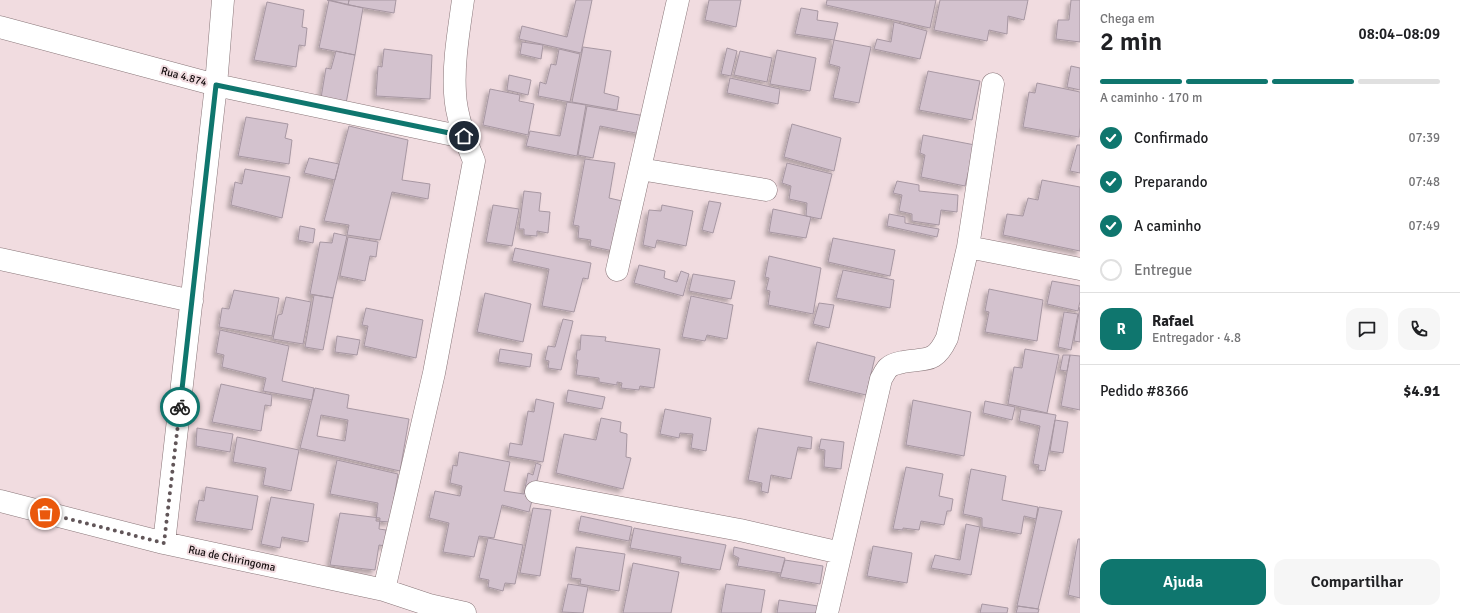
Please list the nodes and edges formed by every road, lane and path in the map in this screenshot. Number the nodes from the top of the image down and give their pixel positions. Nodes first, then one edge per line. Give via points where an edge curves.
1 (223, 0) edge
2 (463, 0) edge
3 (678, 0) edge
4 (0, 27) edge
5 (994, 84) dead end
6 (216, 85) junction
7 (464, 136) junction
8 (640, 169) junction
9 (766, 190) dead end
10 (968, 246) junction
11 (0, 259) edge
12 (1080, 269) edge
13 (617, 270) dead end
14 (192, 301) junction
15 (536, 492) dead end
16 (0, 501) edge
17 (164, 543) junction
18 (841, 553) junction
19 (384, 590) junction
20 (428, 609) edge
21 (465, 613) edge
22 (827, 613) edge

1 - 6 street
2 - 7 street via 455,64 455,93
3 - 8 street
4 - 6 street, Rua 4.874
5 - 10 street
6 - 7 street, Rua 4.874
6 - 14 street
7 - 19 street via 474,161 471,180 434,373
8 - 9 street
8 - 13 street
10 - 12 street
10 - 18 street via 947,338 941,350 934,356 921,360 895,364 881,379
11 - 14 street
14 - 17 street
15 - 18 street via 740,530
16 - 17 street, Rua de Chiringoma
17 - 19 street, Rua de Chiringoma
18 - 22 street
19 - 20 street, Rua de Chiringoma
20 - 21 street, Rua de Chiringoma

